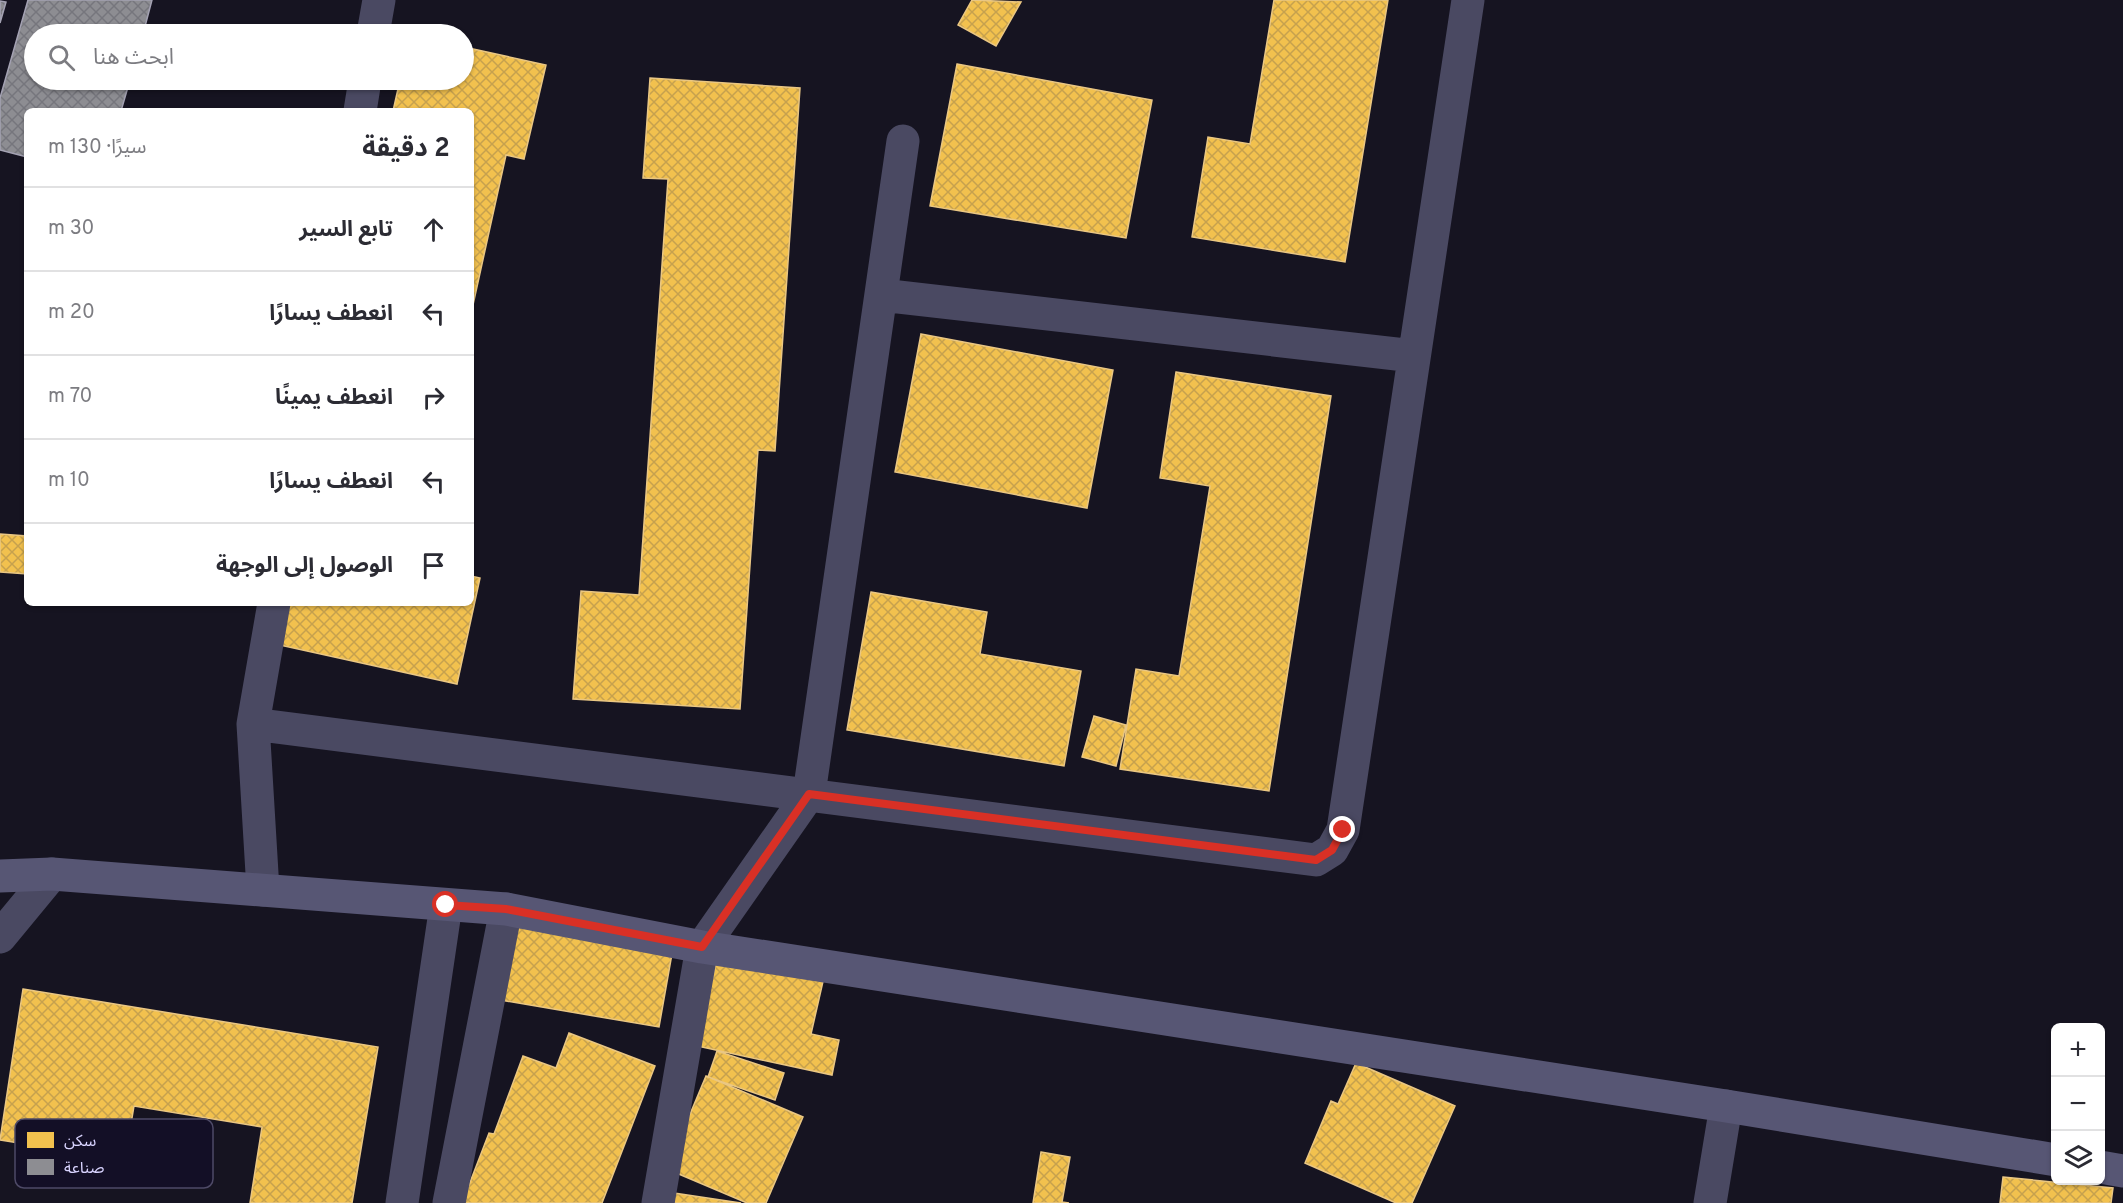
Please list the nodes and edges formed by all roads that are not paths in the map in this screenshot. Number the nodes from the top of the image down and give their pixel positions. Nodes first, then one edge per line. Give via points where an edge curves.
1 (379, 0) edge
2 (1468, 0) edge
3 (375, 24) edge
4 (363, 90) edge
5 (360, 108) edge
6 (903, 141) dead end
7 (881, 295) junction
8 (1414, 356) junction
9 (273, 606) edge
10 (253, 724) junction
11 (809, 794) junction
12 (52, 874) junction
13 (0, 876) edge
14 (263, 890) junction
15 (446, 905) junction
16 (506, 909) junction
17 (0, 937) edge
18 (702, 947) junction
19 (1726, 1106) junction
20 (2051, 1159) edge
21 (2105, 1168) edge
22 (2123, 1171) edge
23 (402, 1203) edge
24 (449, 1203) edge
25 (658, 1203) edge
26 (1710, 1203) edge

1 - 3 street
2 - 8 street
4 - 5 street
6 - 7 street
7 - 8 street
7 - 11 street
8 - 11 street via 1343,830 1332,850 1316,860
9 - 10 street
10 - 11 street
10 - 14 street
11 - 18 street
12 - 13 street
12 - 14 street
12 - 17 street
14 - 15 street
15 - 16 street
15 - 23 street
16 - 18 street
16 - 24 street
18 - 19 street
18 - 25 street
19 - 20 street
19 - 26 street
21 - 22 street

